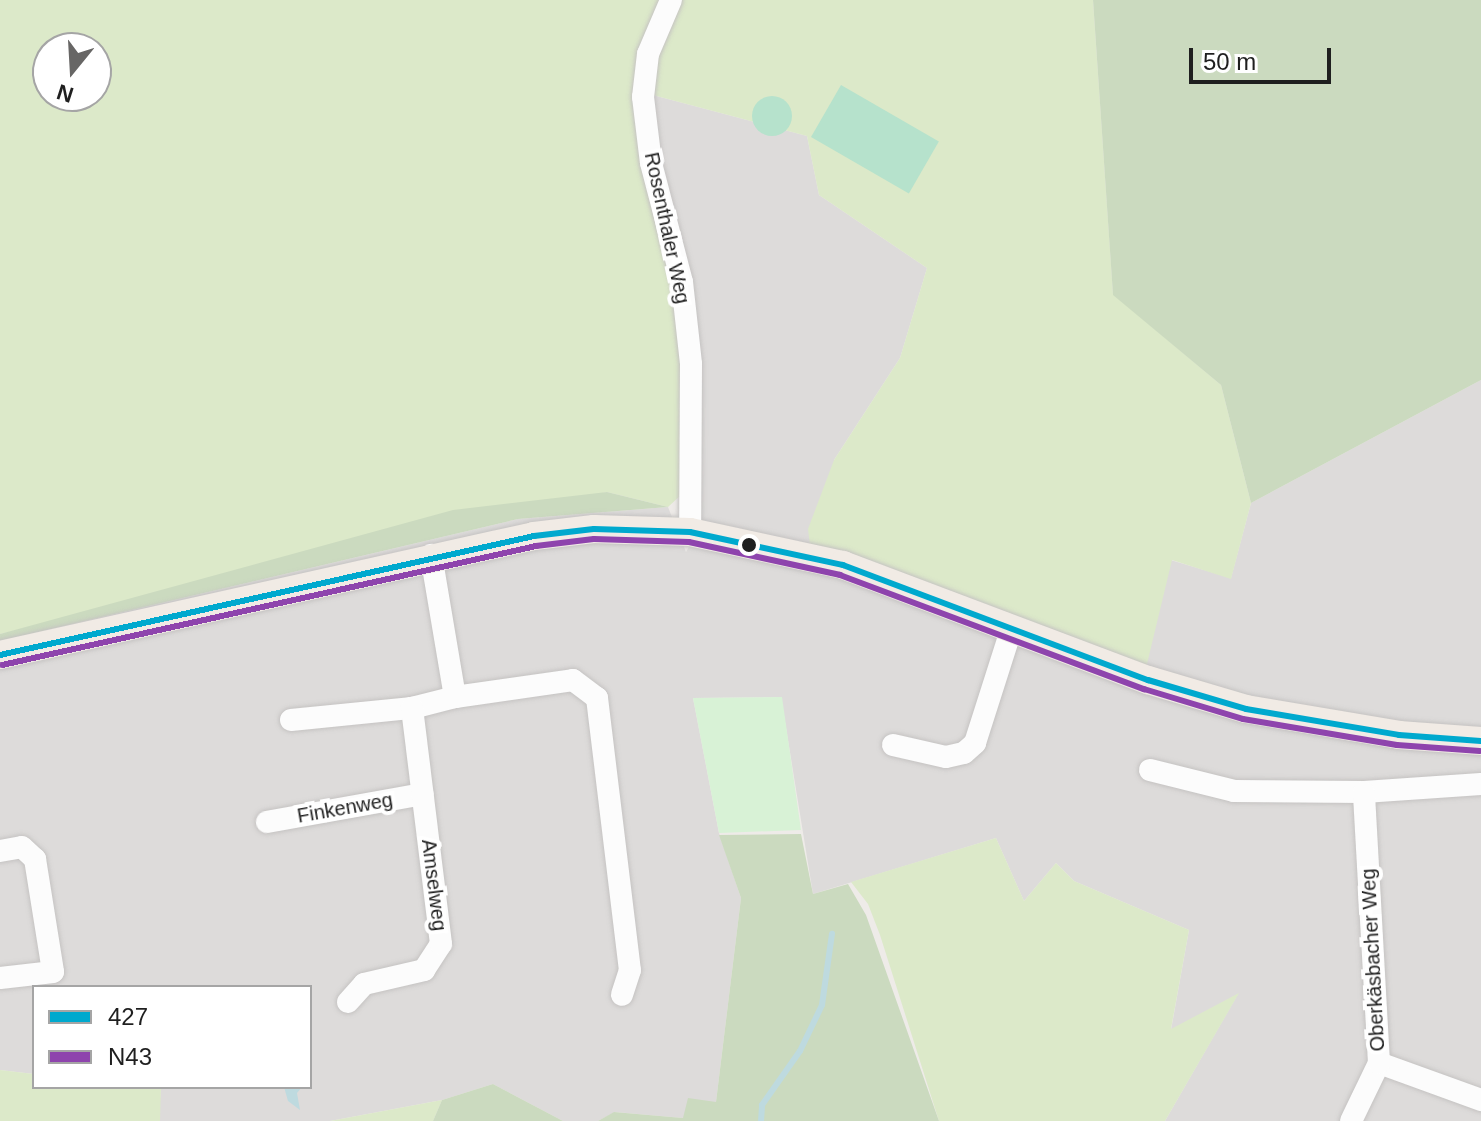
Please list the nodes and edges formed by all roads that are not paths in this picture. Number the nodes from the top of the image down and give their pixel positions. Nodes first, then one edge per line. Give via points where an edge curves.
1 (671, 0) edge
2 (690, 532) junction
3 (431, 555) junction
4 (1012, 627) junction
5 (0, 655) edge
6 (455, 697) junction
7 (412, 708) junction
8 (291, 720) dead end
9 (1481, 741) edge
10 (893, 745) dead end
11 (1150, 770) dead end
12 (1481, 784) edge
13 (1364, 792) junction
14 (422, 794) junction
15 (267, 822) dead end
16 (0, 851) edge
17 (0, 978) edge
18 (622, 995) dead end
19 (348, 1002) dead end
20 (1379, 1063) junction
21 (1481, 1100) edge
22 (1351, 1121) edge

1 - 2 street, Rosenthaler Weg via 648,54 645,116 651,163 682,282 690,350
2 - 3 main road via 594,529
2 - 4 main road via 843,565
3 - 5 main road
3 - 6 street
4 - 9 main road via 1148,680 1246,709 1399,735
4 - 10 street via 975,743 964,753 946,757
6 - 7 street
6 - 18 street via 573,680 597,698 630,970
7 - 8 street
7 - 14 street, Amselweg
11 - 13 street via 1234,791
12 - 13 street
13 - 20 street, Oberkäsbacher Weg
14 - 15 street, Finkenweg
14 - 19 street, Amselweg via 441,944 424,970 364,984
16 - 17 street via 22,847 35,859 53,972
20 - 21 street
20 - 22 street, Oberkäsbacher Weg

